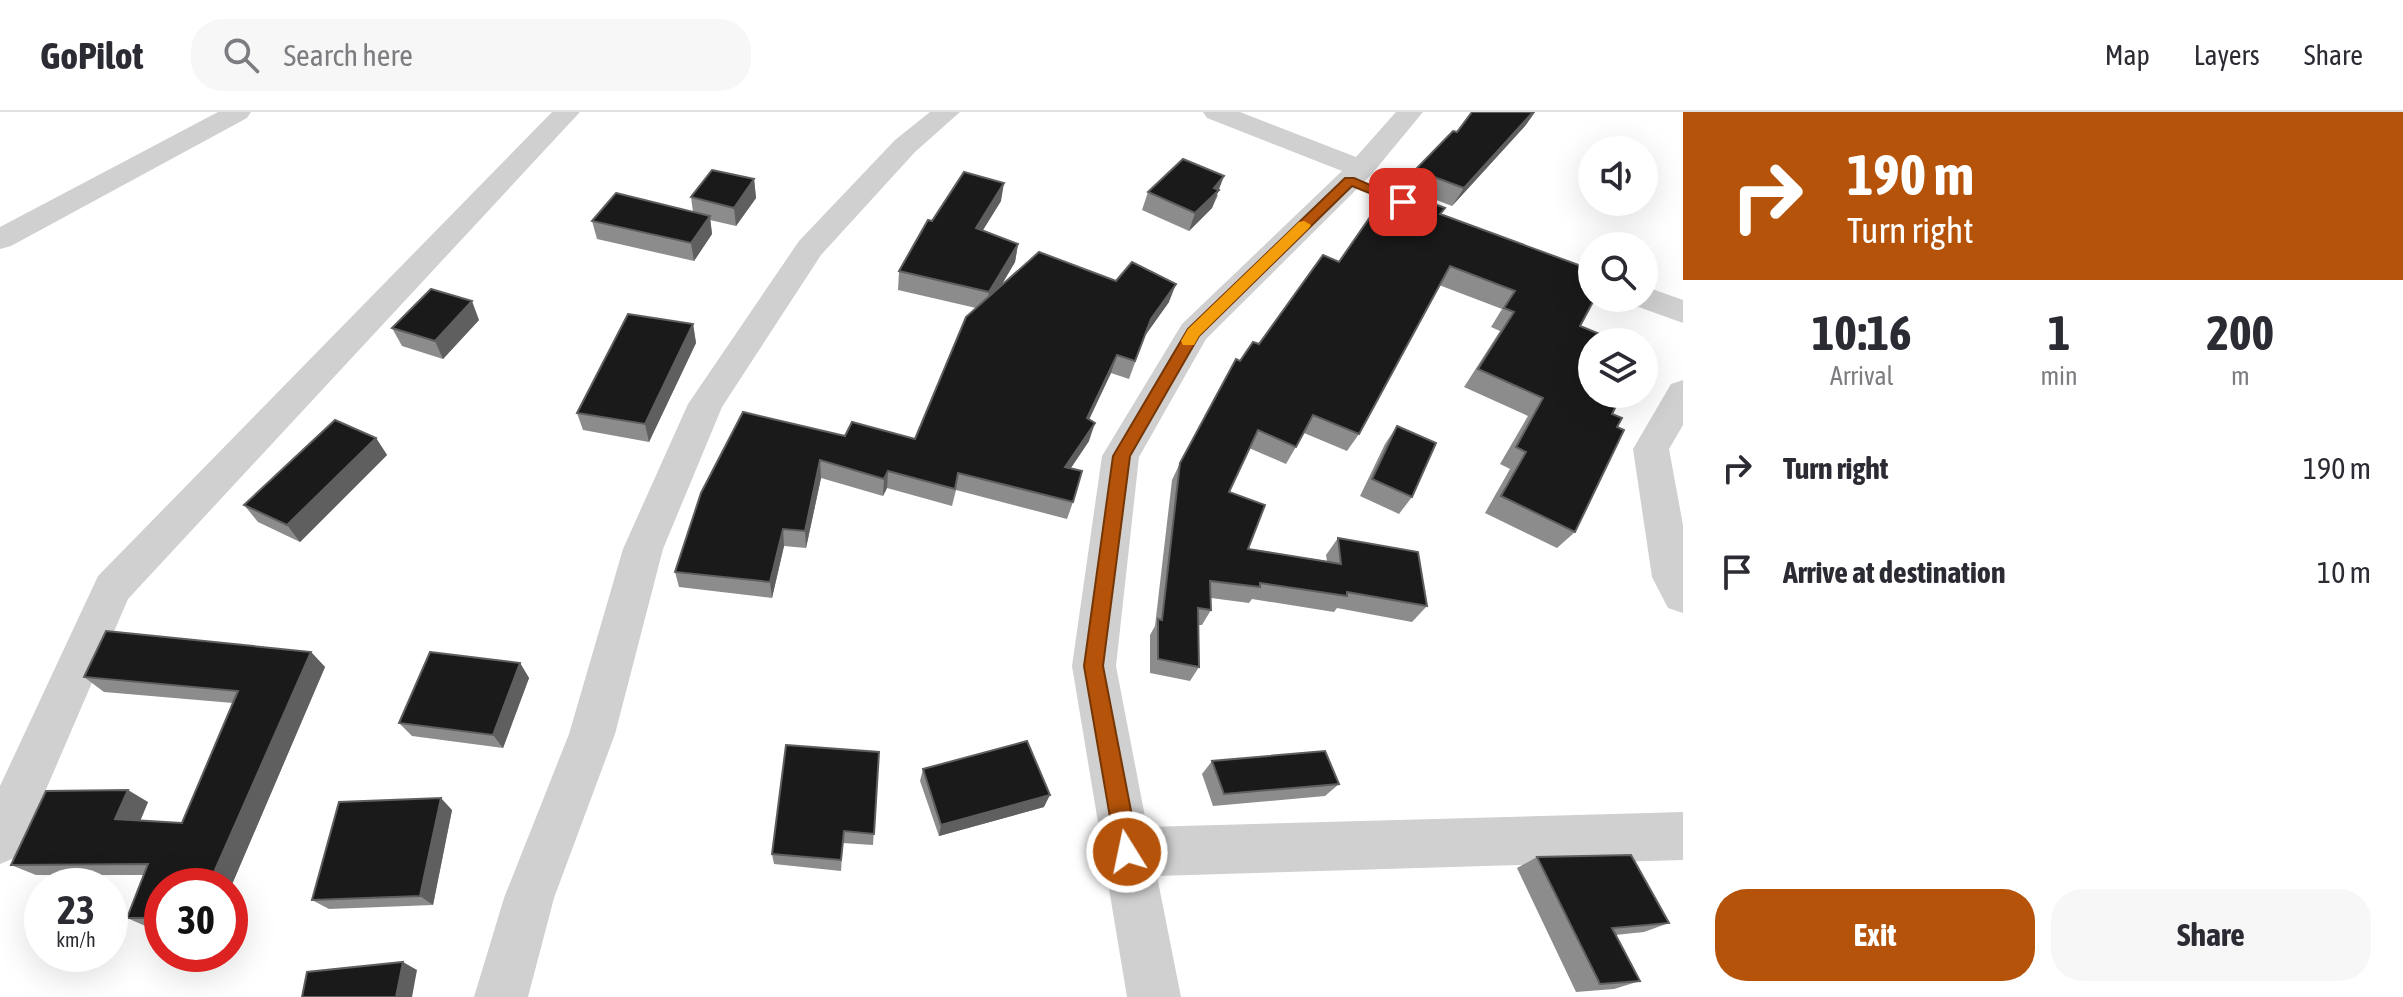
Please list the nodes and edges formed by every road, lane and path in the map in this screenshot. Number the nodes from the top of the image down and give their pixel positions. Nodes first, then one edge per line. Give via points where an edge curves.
1 (238, 112) edge
2 (567, 112) edge
3 (947, 112) edge
4 (1216, 112) edge
5 (1410, 112) edge
6 (1363, 180) junction
7 (0, 239) edge
8 (1658, 302) edge
9 (1683, 312) edge
10 (1683, 393) edge
11 (1683, 596) edge
12 (1683, 836) edge
13 (0, 840) edge
14 (1127, 852) junction
15 (501, 997) edge
16 (1154, 997) edge

1 - 7 street
2 - 13 street via 112,588
3 - 15 street via 905,146 810,248 706,404 643,549 592,734 529,898
4 - 6 street
5 - 6 street
6 - 14 street via 1194,332 1121,456 1094,666
8 - 9 street
10 - 11 street via 1651,449 1672,577
12 - 14 street
14 - 16 street

